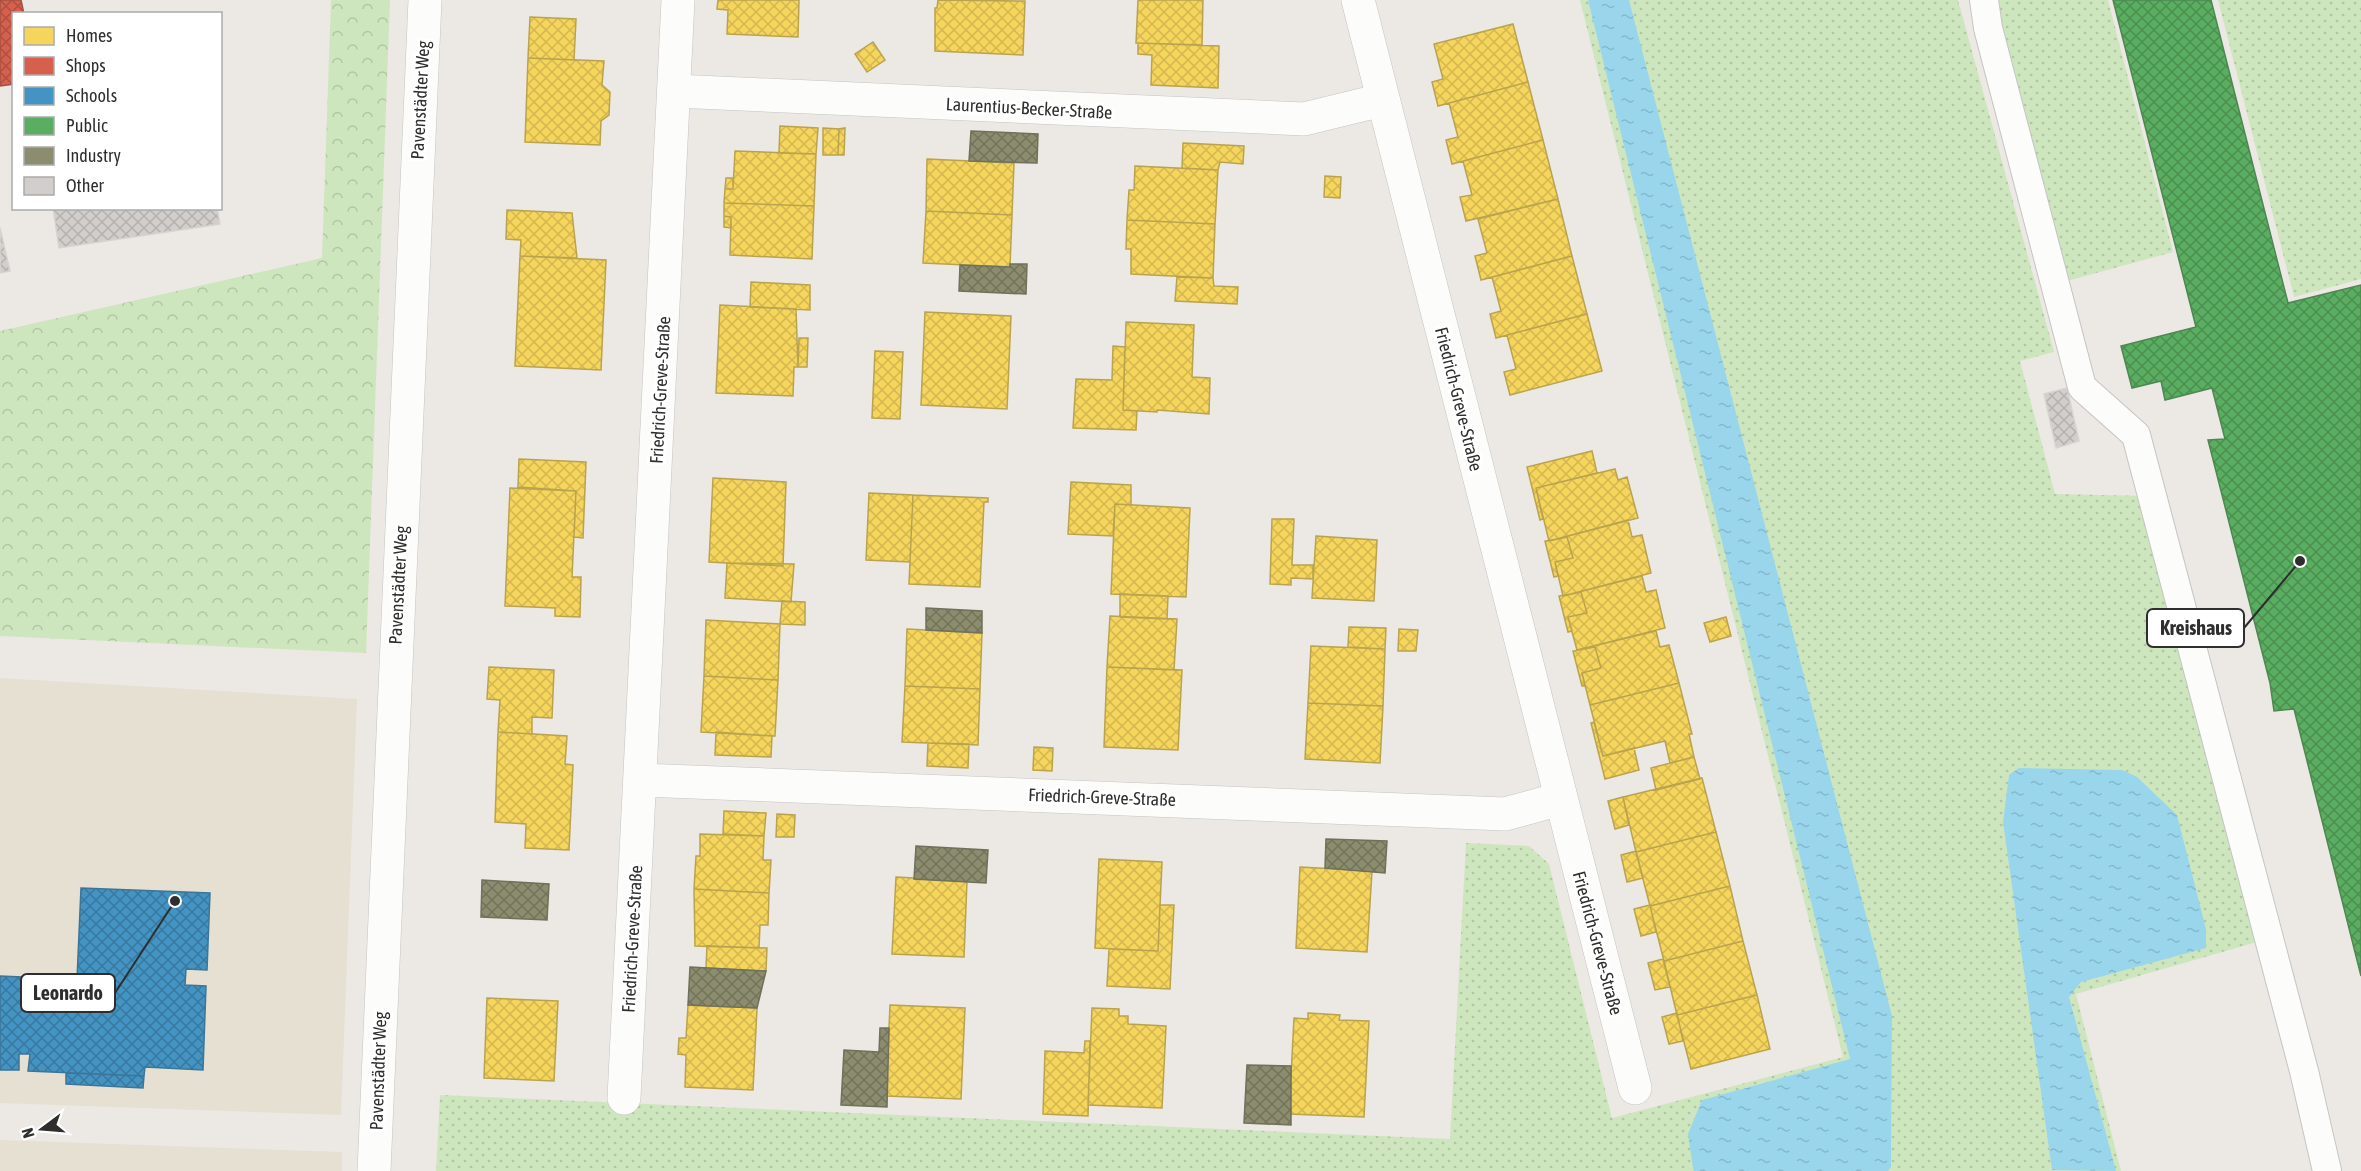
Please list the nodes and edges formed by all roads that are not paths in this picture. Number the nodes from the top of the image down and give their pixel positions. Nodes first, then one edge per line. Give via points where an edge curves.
1 (425, 0) edge
2 (678, 0) edge
3 (1358, 0) edge
4 (1984, 0) edge
5 (675, 91) junction
6 (1382, 100) junction
7 (641, 780) junction
8 (1560, 799) junction
9 (1635, 1088) dead end
10 (624, 1098) dead end
11 (374, 1171) edge
12 (2327, 1171) edge

1 - 11 street, Pavenstädter Weg
2 - 5 street, Friedrich-Greve-Straße
3 - 6 street, Friedrich-Greve-Straße
4 - 12 lane via 2082,387 2136,435
5 - 6 street, Laurentius-Becker-Straße via 1304,119
5 - 7 street, Friedrich-Greve-Straße
6 - 8 street, Friedrich-Greve-Straße
7 - 8 street, Friedrich-Greve-Straße via 1505,814
7 - 10 street, Friedrich-Greve-Straße
8 - 9 street, Friedrich-Greve-Straße

